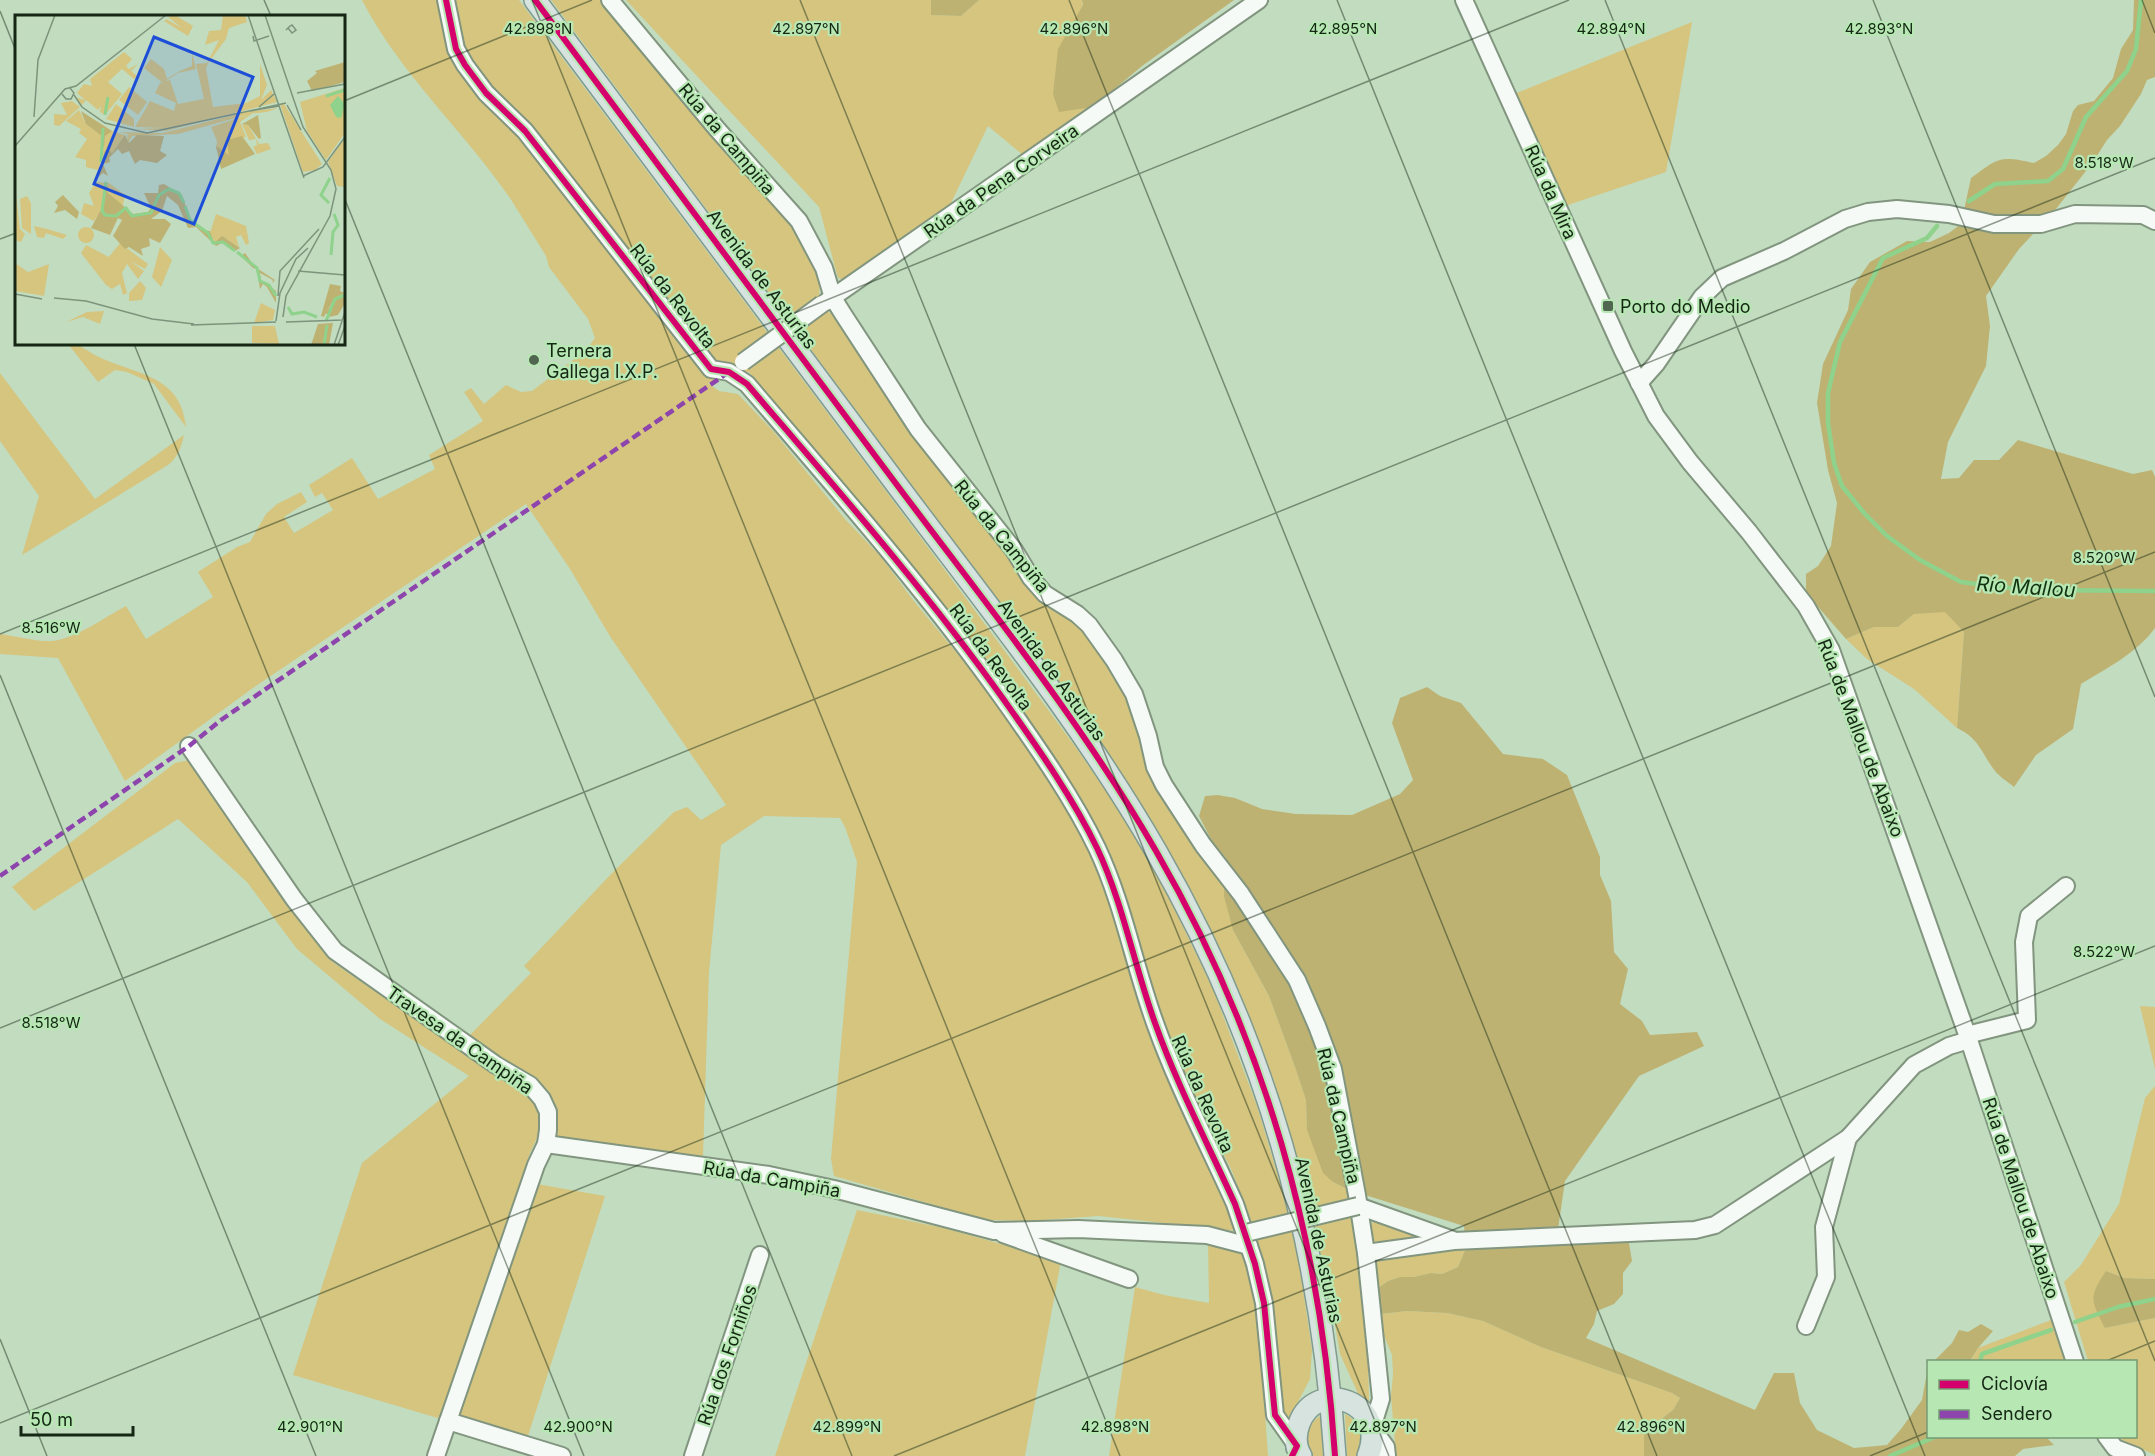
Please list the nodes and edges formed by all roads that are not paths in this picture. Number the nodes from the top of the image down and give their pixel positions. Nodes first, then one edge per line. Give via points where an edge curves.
1 (446, 0) edge
2 (535, 0) edge
3 (610, 0) edge
4 (1259, 0) edge
5 (1464, 0) edge
6 (2155, 221) edge
7 (828, 301) junction
8 (736, 367) junction
9 (1638, 383) junction
10 (189, 746) dead end
11 (2066, 886) dead end
12 (1968, 1037) junction
13 (1848, 1138) junction
14 (546, 1144) junction
15 (1358, 1206) junction
16 (994, 1231) junction
17 (1247, 1240) junction
18 (1454, 1241) junction
19 (1366, 1253) junction
20 (760, 1255) dead end
21 (1129, 1279) dead end
22 (1806, 1326) dead end
23 (1326, 1359) junction
24 (2074, 1360) edge
25 (1322, 1402) junction
26 (1356, 1405) junction
27 (448, 1421) junction
28 (1372, 1428) junction
29 (2107, 1438) edge
30 (1296, 1453) edge
31 (436, 1456) edge
32 (562, 1456) edge
33 (693, 1456) edge
34 (1335, 1456) edge
35 (1368, 1456) edge
36 (1387, 1456) edge
37 (2136, 1456) edge

1 - 8 street, Rúa da Revolta via 456,50 486,93 525,131 711,369
2 - 23 main road, Avenida de Asturias via 1038,674 1155,850 1224,986 1271,1108 1308,1243
3 - 7 street, Rúa da Campiña via 799,221 824,268
4 - 7 street, Rúa da Pena Corveira
5 - 9 street, Rúa da Mira
6 - 9 street via 2143,215 2075,214 2041,224 1994,224 1949,214 1897,209 1845,219 1722,278 1702,297 1656,364
7 - 8 street, Rúa da Pena Corveira, bridge
7 - 15 street, Rúa da Campiña via 918,429 1014,550 1031,578 1045,594 1089,626 1134,694 1164,785 1297,980 1333,1069
8 - 17 street, Rúa da Revolta via 921,589 1007,704 1067,794 1101,858 1155,1023 1235,1204
9 - 12 street, Rúa de Mallou de Abaixo via 1656,416 1690,462 1806,606 1831,650
10 - 14 street, Travesa da Campiña via 294,899 335,951 530,1085 548,1112
11 - 12 street via 2029,916 2024,942 2027,1020
12 - 13 street, Rúa da Campiña via 1914,1065
12 - 24 street, Rúa de Mallou de Abaixo
13 - 18 street, Rúa da Campiña via 1739,1211 1695,1230
13 - 22 street via 1824,1227 1826,1278
14 - 16 street, Rúa da Campiña via 769,1175
14 - 27 street, Travesa da Campiña
15 - 17 street, Rúa da Campiña, bridge
15 - 18 street, Rúa da Campiña
15 - 19 street
16 - 17 street, Rúa da Campiña via 1078,1229 1207,1234
16 - 21 street, Rúa da Campiña
17 - 30 street, Rúa da Revolta via 1264,1303 1275,1415
18 - 19 street, Rúa da Campiña
19 - 28 street via 1381,1399
20 - 33 street, Rúa dos Forniños
23 - 25 main road
23 - 26 main road
25 - 26 main road via 1348,1401
25 - 30 main road via 1301,1418 1296,1431
25 - 34 main road
26 - 28 main road
27 - 31 street, Travesa da Campiña
27 - 32 street
28 - 35 main road
28 - 36 street via 1386,1447
29 - 37 street via 2115,1448

